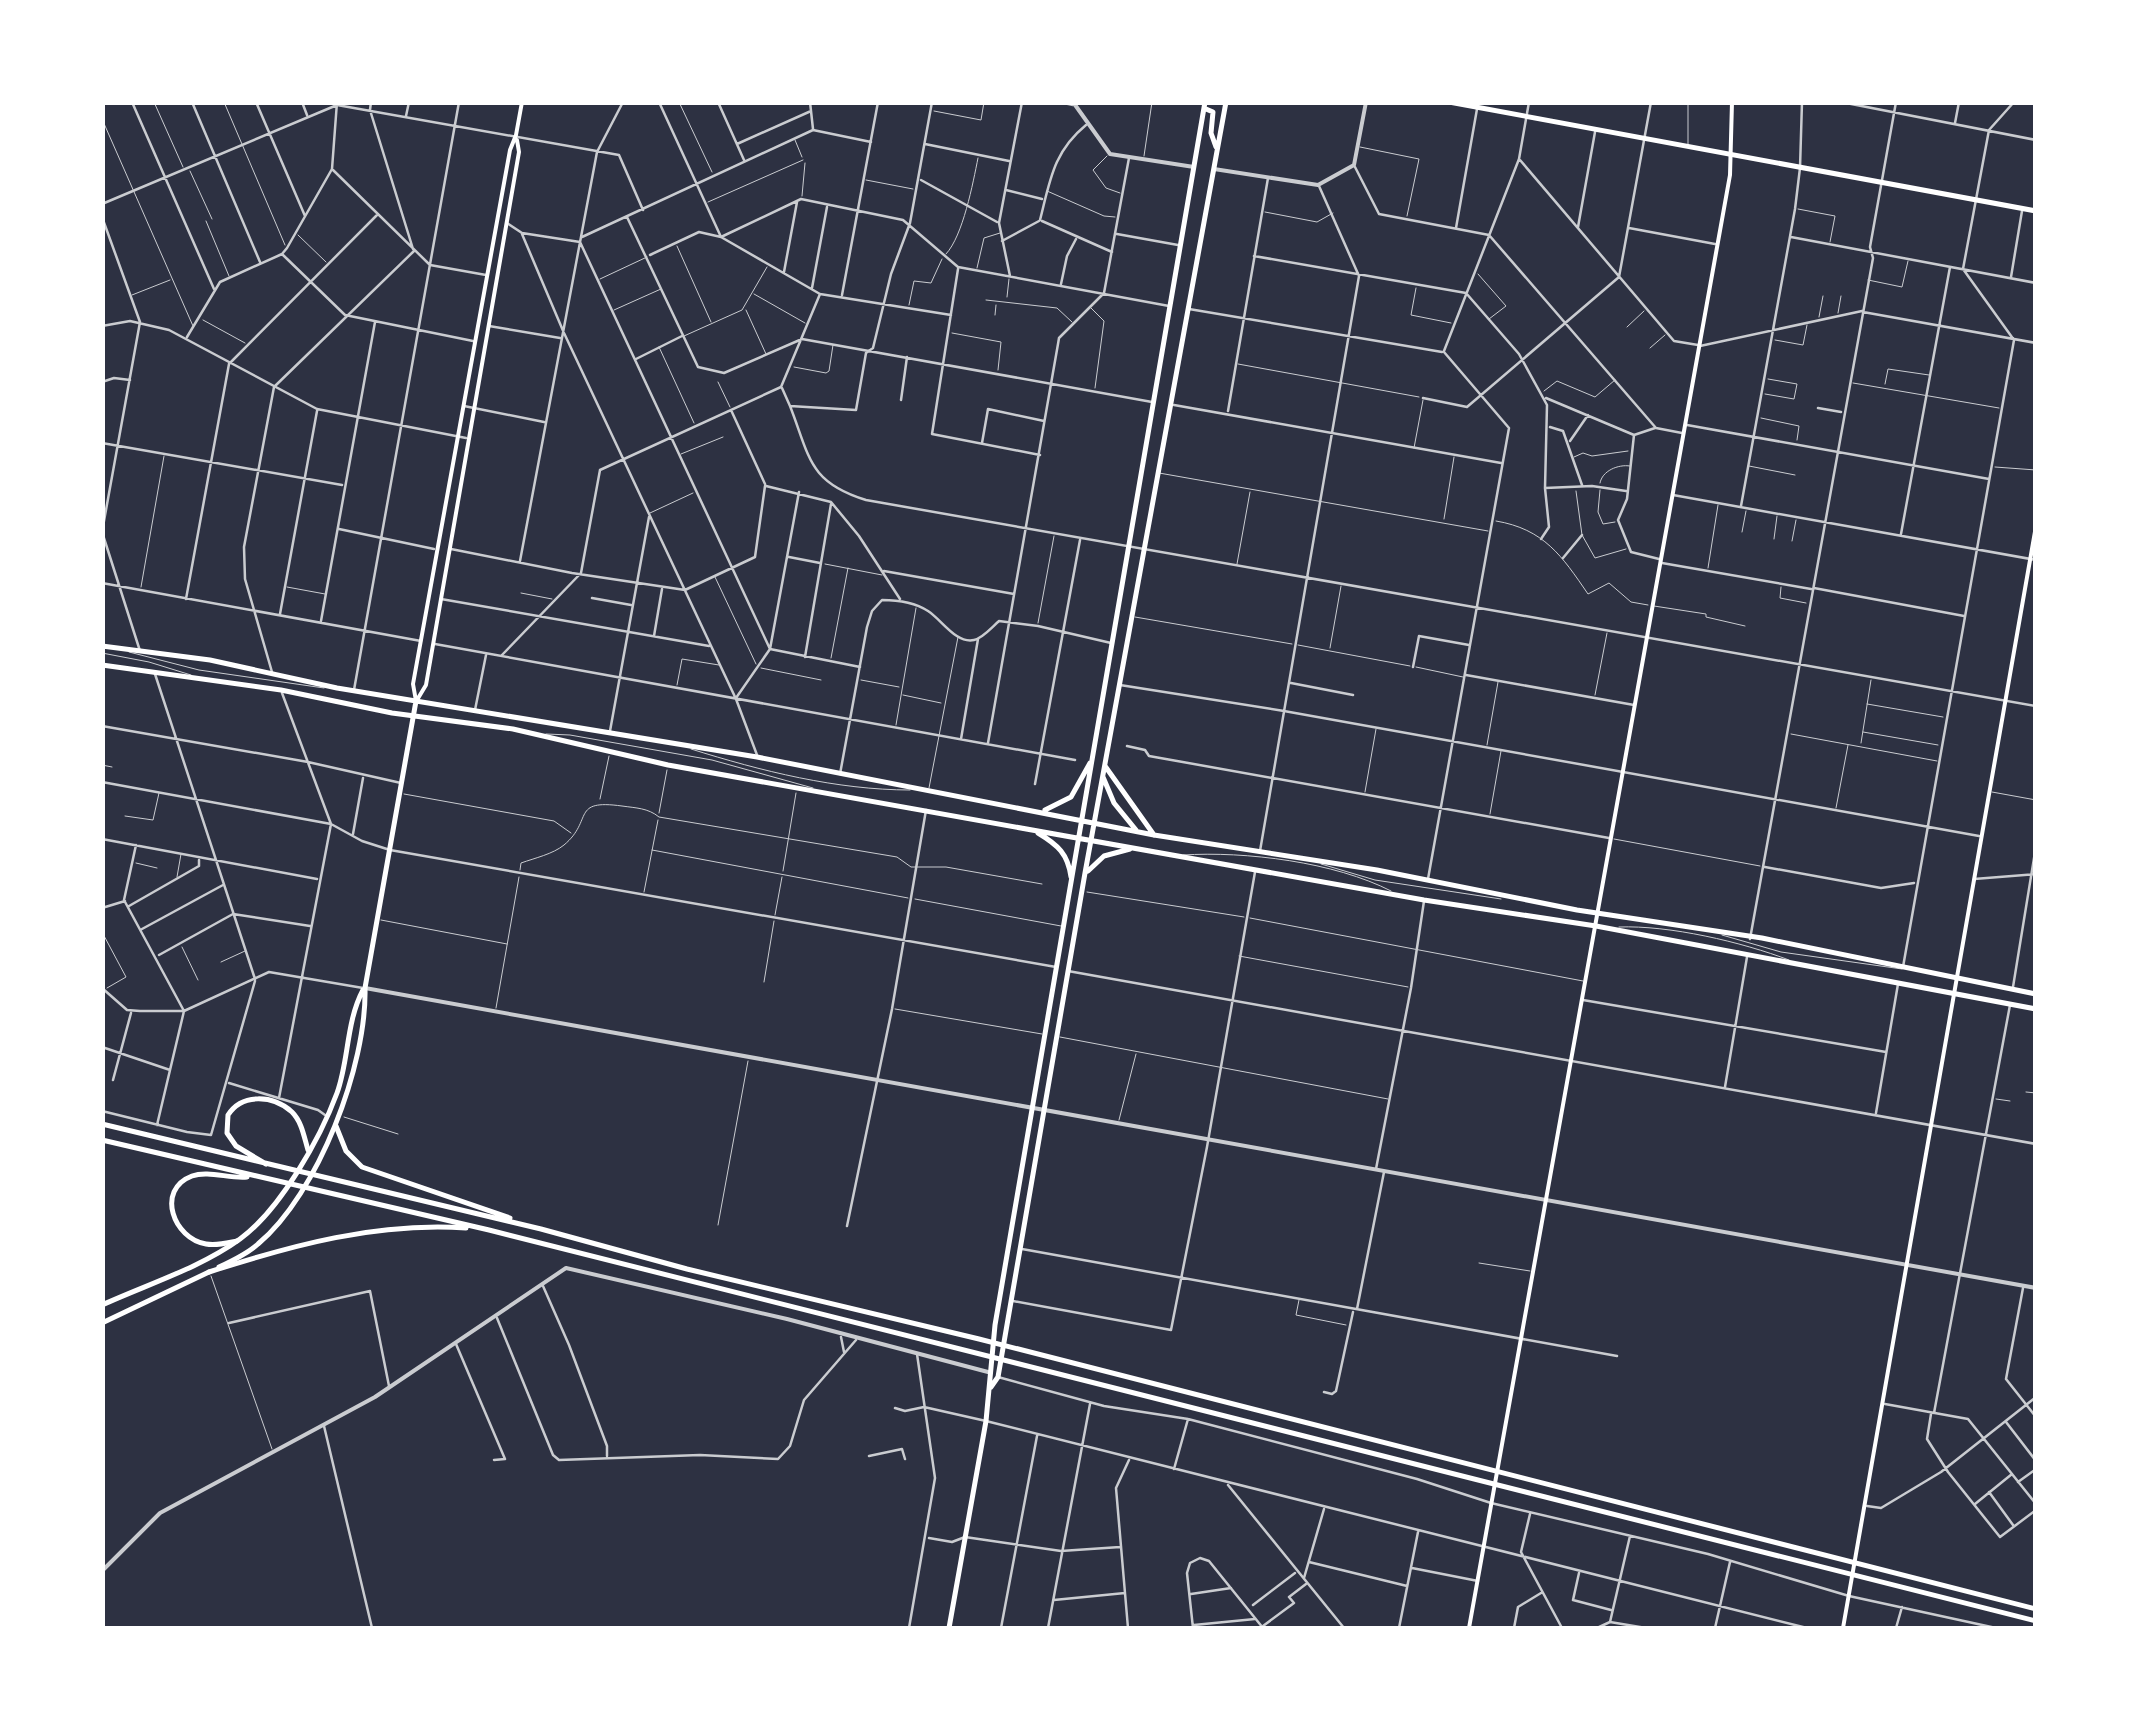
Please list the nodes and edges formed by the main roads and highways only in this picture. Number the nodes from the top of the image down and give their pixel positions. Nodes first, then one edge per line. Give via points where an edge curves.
1 (522, 102) edge
2 (1226, 102) edge
3 (1448, 102) edge
4 (1732, 102) edge
5 (1205, 106) edge
6 (516, 135) junction
7 (1217, 150) junction
8 (1733, 155) junction
9 (2036, 211) edge
10 (2036, 526) edge
11 (2033, 559) edge
12 (102, 649) edge
13 (102, 665) edge
14 (416, 701) junction
15 (414, 716) junction
16 (1094, 754) junction
17 (1105, 766) junction
18 (1091, 774) junction
19 (1103, 776) junction
20 (1099, 801) junction
21 (1037, 811) junction
22 (1082, 821) junction
23 (1095, 824) junction
24 (1031, 830) junction
25 (1138, 832) junction
26 (1154, 835) junction
27 (1080, 838) junction
28 (1092, 840) junction
29 (1134, 848) junction
30 (1086, 873) junction
31 (1072, 885) junction
32 (1598, 913) junction
33 (1596, 926) junction
34 (1955, 978) junction
35 (365, 988) junction
36 (1952, 992) junction
37 (2036, 994) edge
38 (2036, 1008) edge
39 (102, 1124) edge
40 (336, 1126) junction
41 (102, 1140) edge
42 (308, 1150) junction
43 (268, 1165) junction
44 (252, 1177) junction
45 (541, 1229) junction
46 (488, 1230) junction
47 (238, 1241) junction
48 (210, 1272) junction
49 (102, 1305) edge
50 (102, 1324) edge
51 (991, 1386) junction
52 (2036, 1609) edge
53 (2036, 1621) edge
54 (949, 1628) edge
55 (1469, 1628) edge
56 (1843, 1628) edge

1 - 6 main road
2 - 7 main road
3 - 8 main road
4 - 8 main road
5 - 7 main road via 1213,112
5 - 16 main road
6 - 14 main road via 413,684
6 - 14 main road via 519,152 434,643
7 - 17 main road
8 - 9 main road
8 - 32 main road
10 - 11 main road
11 - 34 main road
12 - 14 main road via 272,672
13 - 15 main road
14 - 15 main road
14 - 21 main road
15 - 24 main road
15 - 35 main road
16 - 18 main road
16 - 21 main road via 1072,797
17 - 19 main road
17 - 26 main road
18 - 20 main road via 1090,802
18 - 22 main road
19 - 20 main road
19 - 25 main road
20 - 23 main road
21 - 22 main road
22 - 23 main road
22 - 27 main road
23 - 25 main road
23 - 28 main road
24 - 27 main road
24 - 31 main road via 1062,849
25 - 26 main road
26 - 32 main road
27 - 28 main road
27 - 31 main road
28 - 29 main road
28 - 30 main road
29 - 30 main road via 1104,856
29 - 33 main road
30 - 51 main road via 998,1377
31 - 51 main road via 988,1372
32 - 33 main road
32 - 34 main road
33 - 36 main road
33 - 55 main road
34 - 36 main road
34 - 37 main road
35 - 40 main road via 360,1038
35 - 42 main road via 338,1090
36 - 38 main road
36 - 56 main road
39 - 43 main road
40 - 45 main road via 346,1152 362,1167
40 - 48 main road via 278,1226 250,1251
41 - 44 main road
42 - 43 main road via 288,1110 256,1098 242,1101 228,1115 228,1136
42 - 47 main road via 270,1210
43 - 45 main road
44 - 46 main road
44 - 47 main road via 196,1174 172,1200 176,1224 192,1239 208,1245
45 - 52 main road
46 - 48 main road via 378,1230 284,1248
46 - 53 main road
47 - 49 main road
48 - 50 main road
51 - 54 main road

